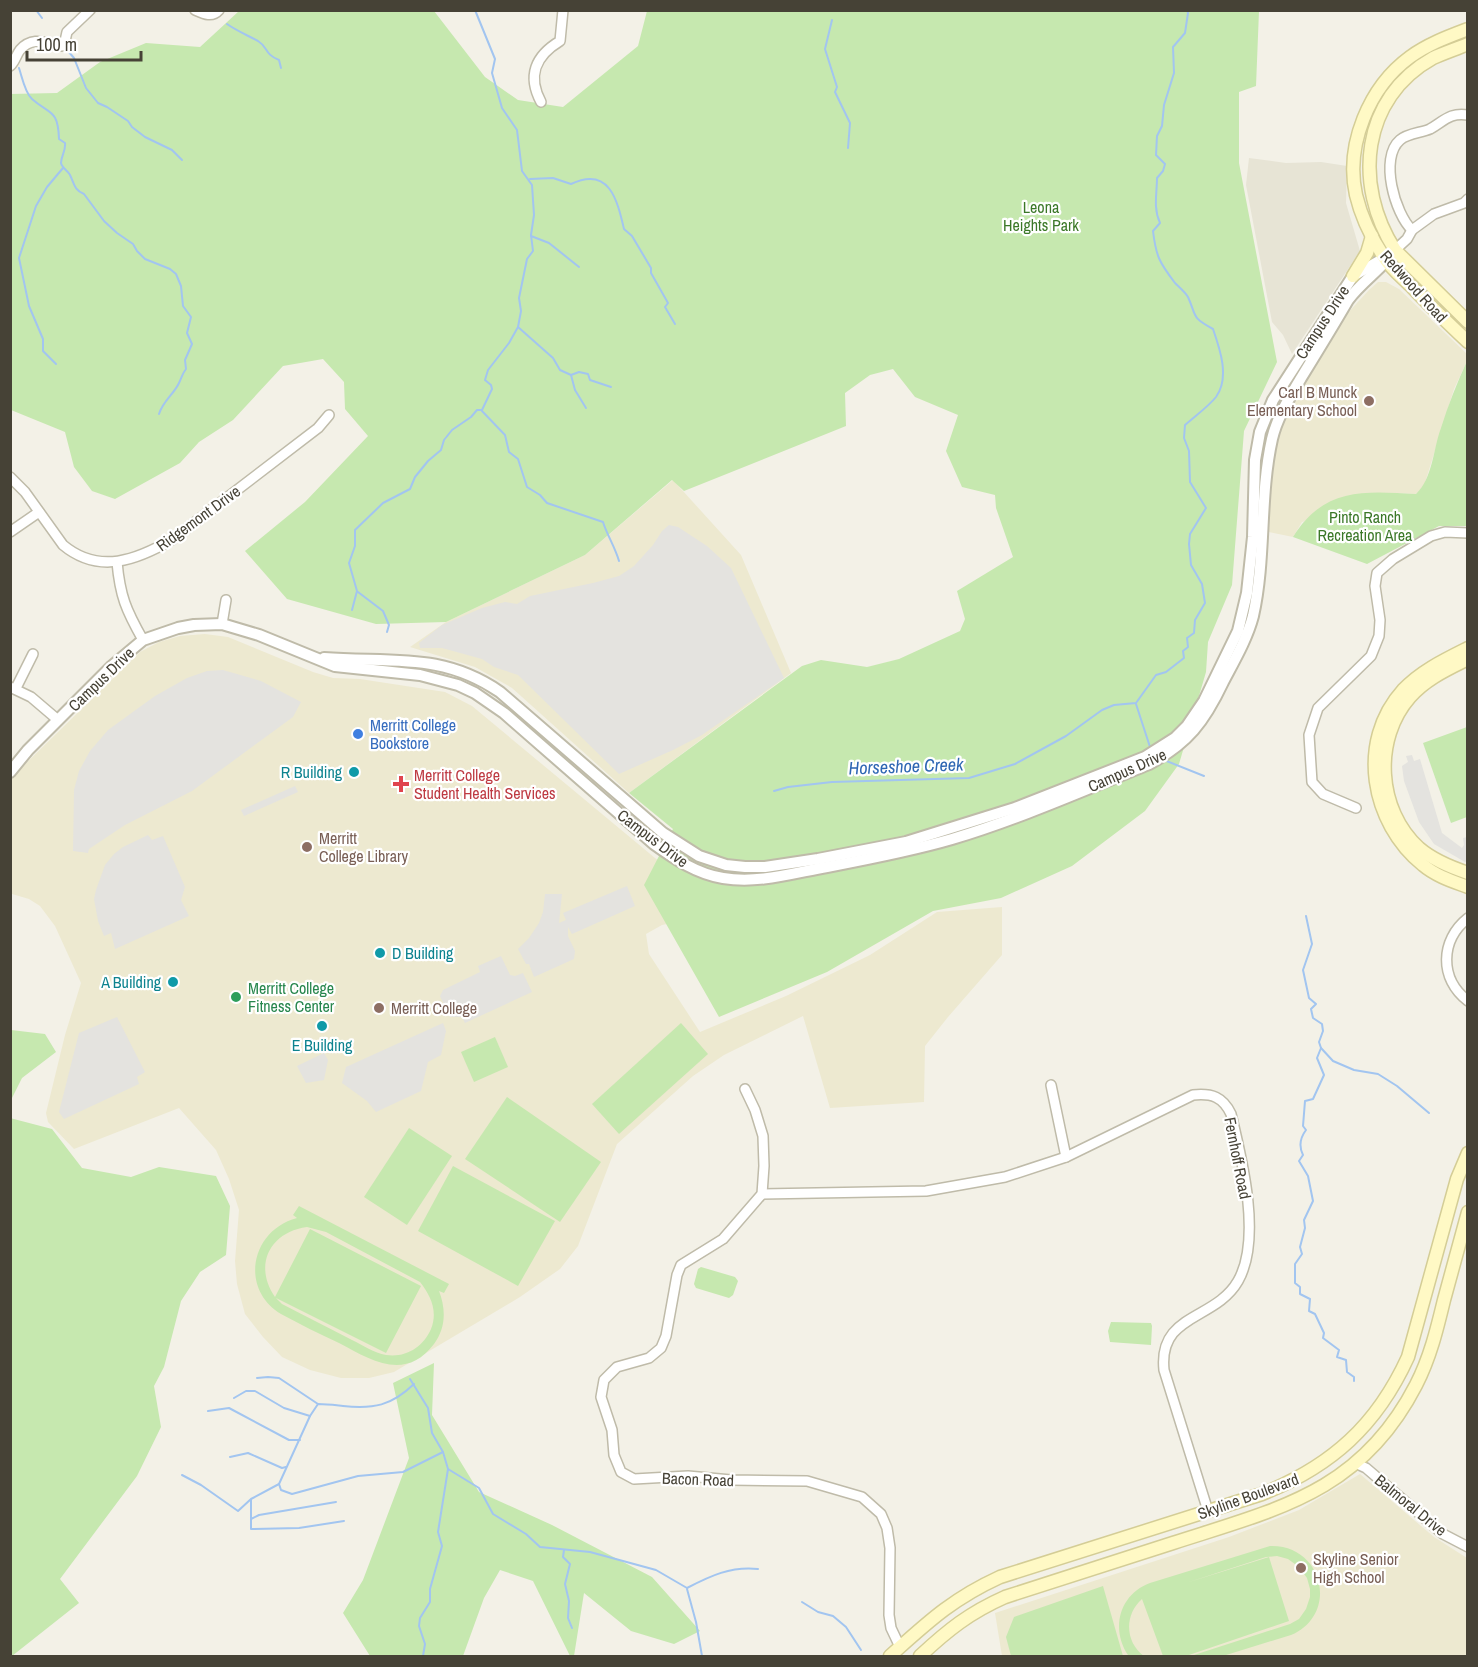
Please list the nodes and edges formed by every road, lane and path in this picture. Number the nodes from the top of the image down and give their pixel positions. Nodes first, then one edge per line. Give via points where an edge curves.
1 (90, 10) edge
2 (195, 10) edge
3 (219, 10) edge
4 (563, 10) edge
5 (1467, 29) edge
6 (1467, 44) edge
7 (10, 66) edge
8 (541, 102) dead end
9 (1467, 115) edge
10 (1467, 200) edge
11 (1412, 230) junction
12 (1372, 236) junction
13 (1395, 250) junction
14 (1386, 260) junction
15 (1353, 276) junction
16 (1467, 322) edge
17 (1467, 342) edge
18 (329, 415) dead end
19 (10, 477) edge
20 (39, 512) junction
21 (10, 532) edge
22 (1467, 533) edge
23 (117, 562) junction
24 (226, 600) dead end
25 (222, 624) junction
26 (143, 640) junction
27 (1467, 648) edge
28 (33, 654) dead end
29 (1467, 659) edge
30 (13, 688) edge
31 (1201, 715) junction
32 (58, 720) junction
33 (10, 772) edge
34 (1356, 808) dead end
35 (1467, 873) edge
36 (1467, 887) edge
37 (1467, 918) edge
38 (1467, 1001) edge
39 (1051, 1085) dead end
40 (745, 1089) dead end
41 (1467, 1153) edge
42 (1066, 1157) junction
43 (762, 1194) junction
44 (1467, 1212) edge
45 (1341, 1449) junction
46 (1355, 1463) junction
47 (1208, 1511) junction
48 (1467, 1547) edge
49 (900, 1647) junction
50 (890, 1656) edge
51 (920, 1656) edge

1 - 7 street via 67,32 62,46 31,42
2 - 3 street via 208,15
4 - 8 street via 560,41 543,54 535,70 534,90
5 - 12 main road, Redwood Road via 1428,45 1408,59 1381,87 1371,104 1359,133 1354,164 1356,195
6 - 13 main road, Redwood Road via 1434,58 1405,80 1376,128 1368,165 1369,186 1380,223
9 - 11 street via 1450,115 1432,128 1401,139 1393,151 1393,192 1399,212
10 - 11 street via 1434,214
11 - 13 street
12 - 14 main road, Redwood Road
12 - 15 main road
13 - 14 street, Campus Drive
13 - 16 main road, Redwood Road
14 - 15 street, Campus Drive
14 - 17 main road, Redwood Road
14 - 31 street, Campus Drive via 1348,300 1278,423 1268,463 1252,616 1247,634
15 - 31 street, Campus Drive via 1280,387 1260,432 1244,614
18 - 23 street, Ridgemont Drive via 318,428 173,539 149,553
19 - 20 street, Ridgemont Drive
20 - 21 street
20 - 23 street, Ridgemont Drive via 71,552 92,561
22 - 34 street via 1431,536 1393,558 1377,573 1379,636 1371,656 1318,708 1309,735 1312,782 1323,794
23 - 26 street via 122,599
24 - 25 street
25 - 26 street, Campus Drive via 178,628
25 - 31 street, Campus Drive via 315,657 412,660 451,668 482,680 501,692 663,833 699,856 726,865 765,867 906,842 989,817 1114,773 1160,749
26 - 32 street, Campus Drive via 119,658
27 - 36 main road via 1431,667 1402,692 1382,727 1374,770 1381,806 1395,837 1424,867
28 - 30 street
29 - 35 main road via 1435,675 1409,698 1390,732 1384,770 1387,793 1404,831 1432,857
30 - 32 street via 31,697
32 - 33 street, Campus Drive
37 - 38 street via 1452,934 1446,968 1453,987
39 - 42 street
40 - 43 street via 763,1136
41 - 45 main road, Skyline Boulevard via 1408,1357 1378,1411
42 - 43 street, Fernhoff Road via 1005,1177 926,1191
42 - 47 street, Fernhoff Road via 1194,1095 1214,1095 1227,1105 1231,1114 1247,1194 1249,1230 1245,1262 1231,1293 1177,1328 1168,1337 1162,1357
43 - 49 street, Bacon Road via 723,1239 681,1265 661,1348 649,1358 617,1367 604,1380 601,1397 612,1430 614,1455 621,1472 634,1479 688,1476 807,1480 862,1497 881,1514 887,1528 889,1615
44 - 46 main road, Skyline Boulevard via 1426,1364 1398,1416
45 - 46 main road
45 - 47 main road, Skyline Boulevard via 1285,1485
46 - 48 street, Balmoral Drive via 1443,1533
46 - 51 main road, Skyline Boulevard via 1293,1503 980,1608 952,1626
47 - 49 main road, Skyline Boulevard via 1000,1577 943,1609
49 - 50 main road, Skyline Boulevard

